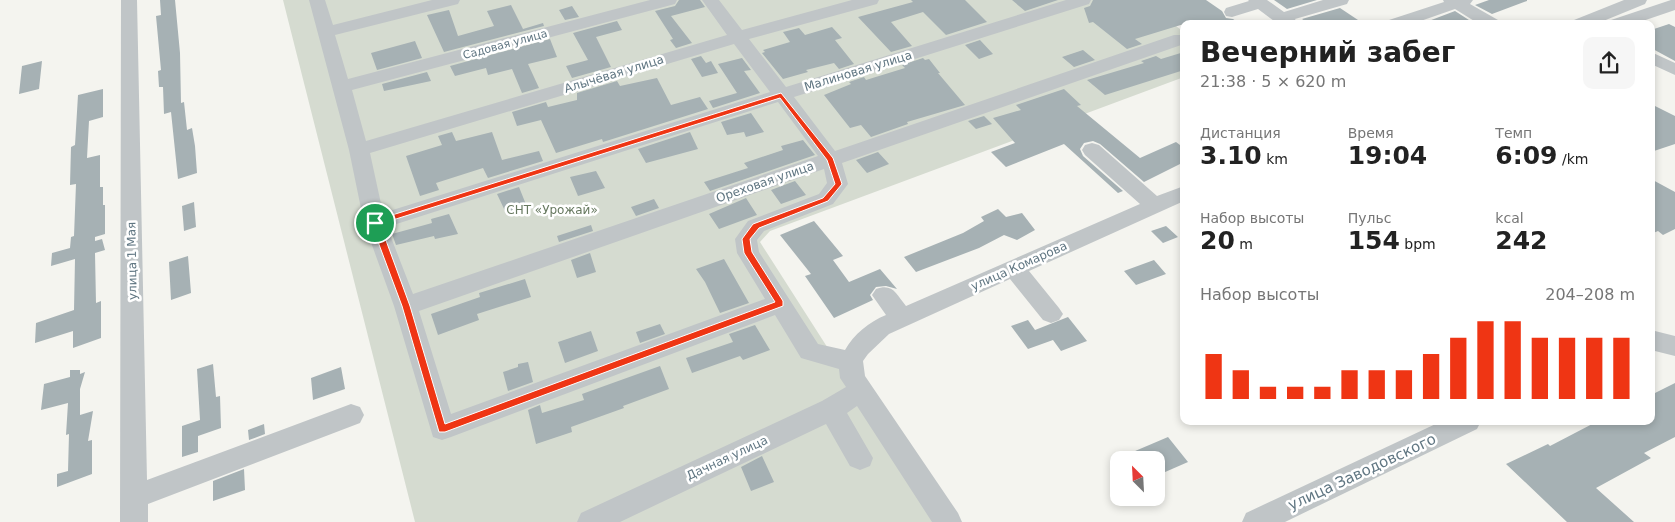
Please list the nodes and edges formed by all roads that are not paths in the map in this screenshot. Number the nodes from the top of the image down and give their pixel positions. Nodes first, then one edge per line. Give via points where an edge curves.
1 (129, 0) edge
2 (317, 0) edge
3 (452, 0) edge
4 (670, 0) edge
5 (710, 0) edge
6 (871, 0) edge
7 (1083, 0) edge
8 (1340, 0) edge
9 (1639, 0) edge
10 (1457, 1) edge
11 (1258, 2) edge
12 (1675, 4) edge
13 (1232, 12) dead end
14 (1284, 20) edge
15 (1288, 20) edge
16 (1406, 20) edge
17 (1486, 20) edge
18 (1594, 20) edge
19 (1629, 20) edge
20 (325, 32) junction
21 (738, 37) junction
22 (1180, 39) dead end
23 (1655, 59) edge
24 (1675, 70) edge
25 (341, 87) junction
26 (781, 95) junction
27 (358, 150) junction
28 (1092, 150) dead end
29 (831, 159) junction
30 (1180, 195) edge
31 (1155, 206) junction
32 (375, 223) junction
33 (1014, 268) junction
34 (884, 295) dead end
35 (780, 303) junction
36 (406, 306) junction
37 (1051, 314) dead end
38 (902, 318) junction
39 (1655, 341) edge
40 (1675, 346) edge
41 (855, 354) junction
42 (860, 391) junction
43 (831, 409) junction
44 (351, 416) dead end
45 (1460, 425) edge
46 (860, 458) dead end
47 (134, 510) edge
48 (591, 522) edge
49 (948, 522) edge
50 (1256, 522) edge

1 - 47 street, улица 1 Мая
2 - 20 street
3 - 20 street
4 - 25 street, Садовая улица
5 - 21 street
6 - 21 street, Алычёвая улица
7 - 26 street, Малиновая улица
8 - 15 street
9 - 18 street
10 - 16 street
10 - 17 street
11 - 13 street
11 - 14 street
12 - 19 street
20 - 25 street
21 - 26 street
21 - 27 street, Алычёвая улица
22 - 29 street, Ореховая улица
23 - 24 street
25 - 27 street
26 - 29 street
26 - 32 street, Малиновая улица
27 - 32 street
28 - 31 street
29 - 35 street via 838,184 826,199 756,226 746,239 748,253
29 - 36 street, Ореховая улица
30 - 31 street, улица Комарова
31 - 33 street, улица Комарова
32 - 36 street
33 - 37 street
33 - 38 street, улица Комарова
34 - 38 street
35 - 36 street via 442,429
35 - 41 street via 810,351 830,357
38 - 41 street, улица Комарова via 881,327
39 - 40 street
41 - 42 street via 853,378
42 - 43 street, Дачная улица
42 - 49 street
43 - 46 street
43 - 48 street, Дачная улица
44 - 47 street
45 - 50 street, улица Заводовского

